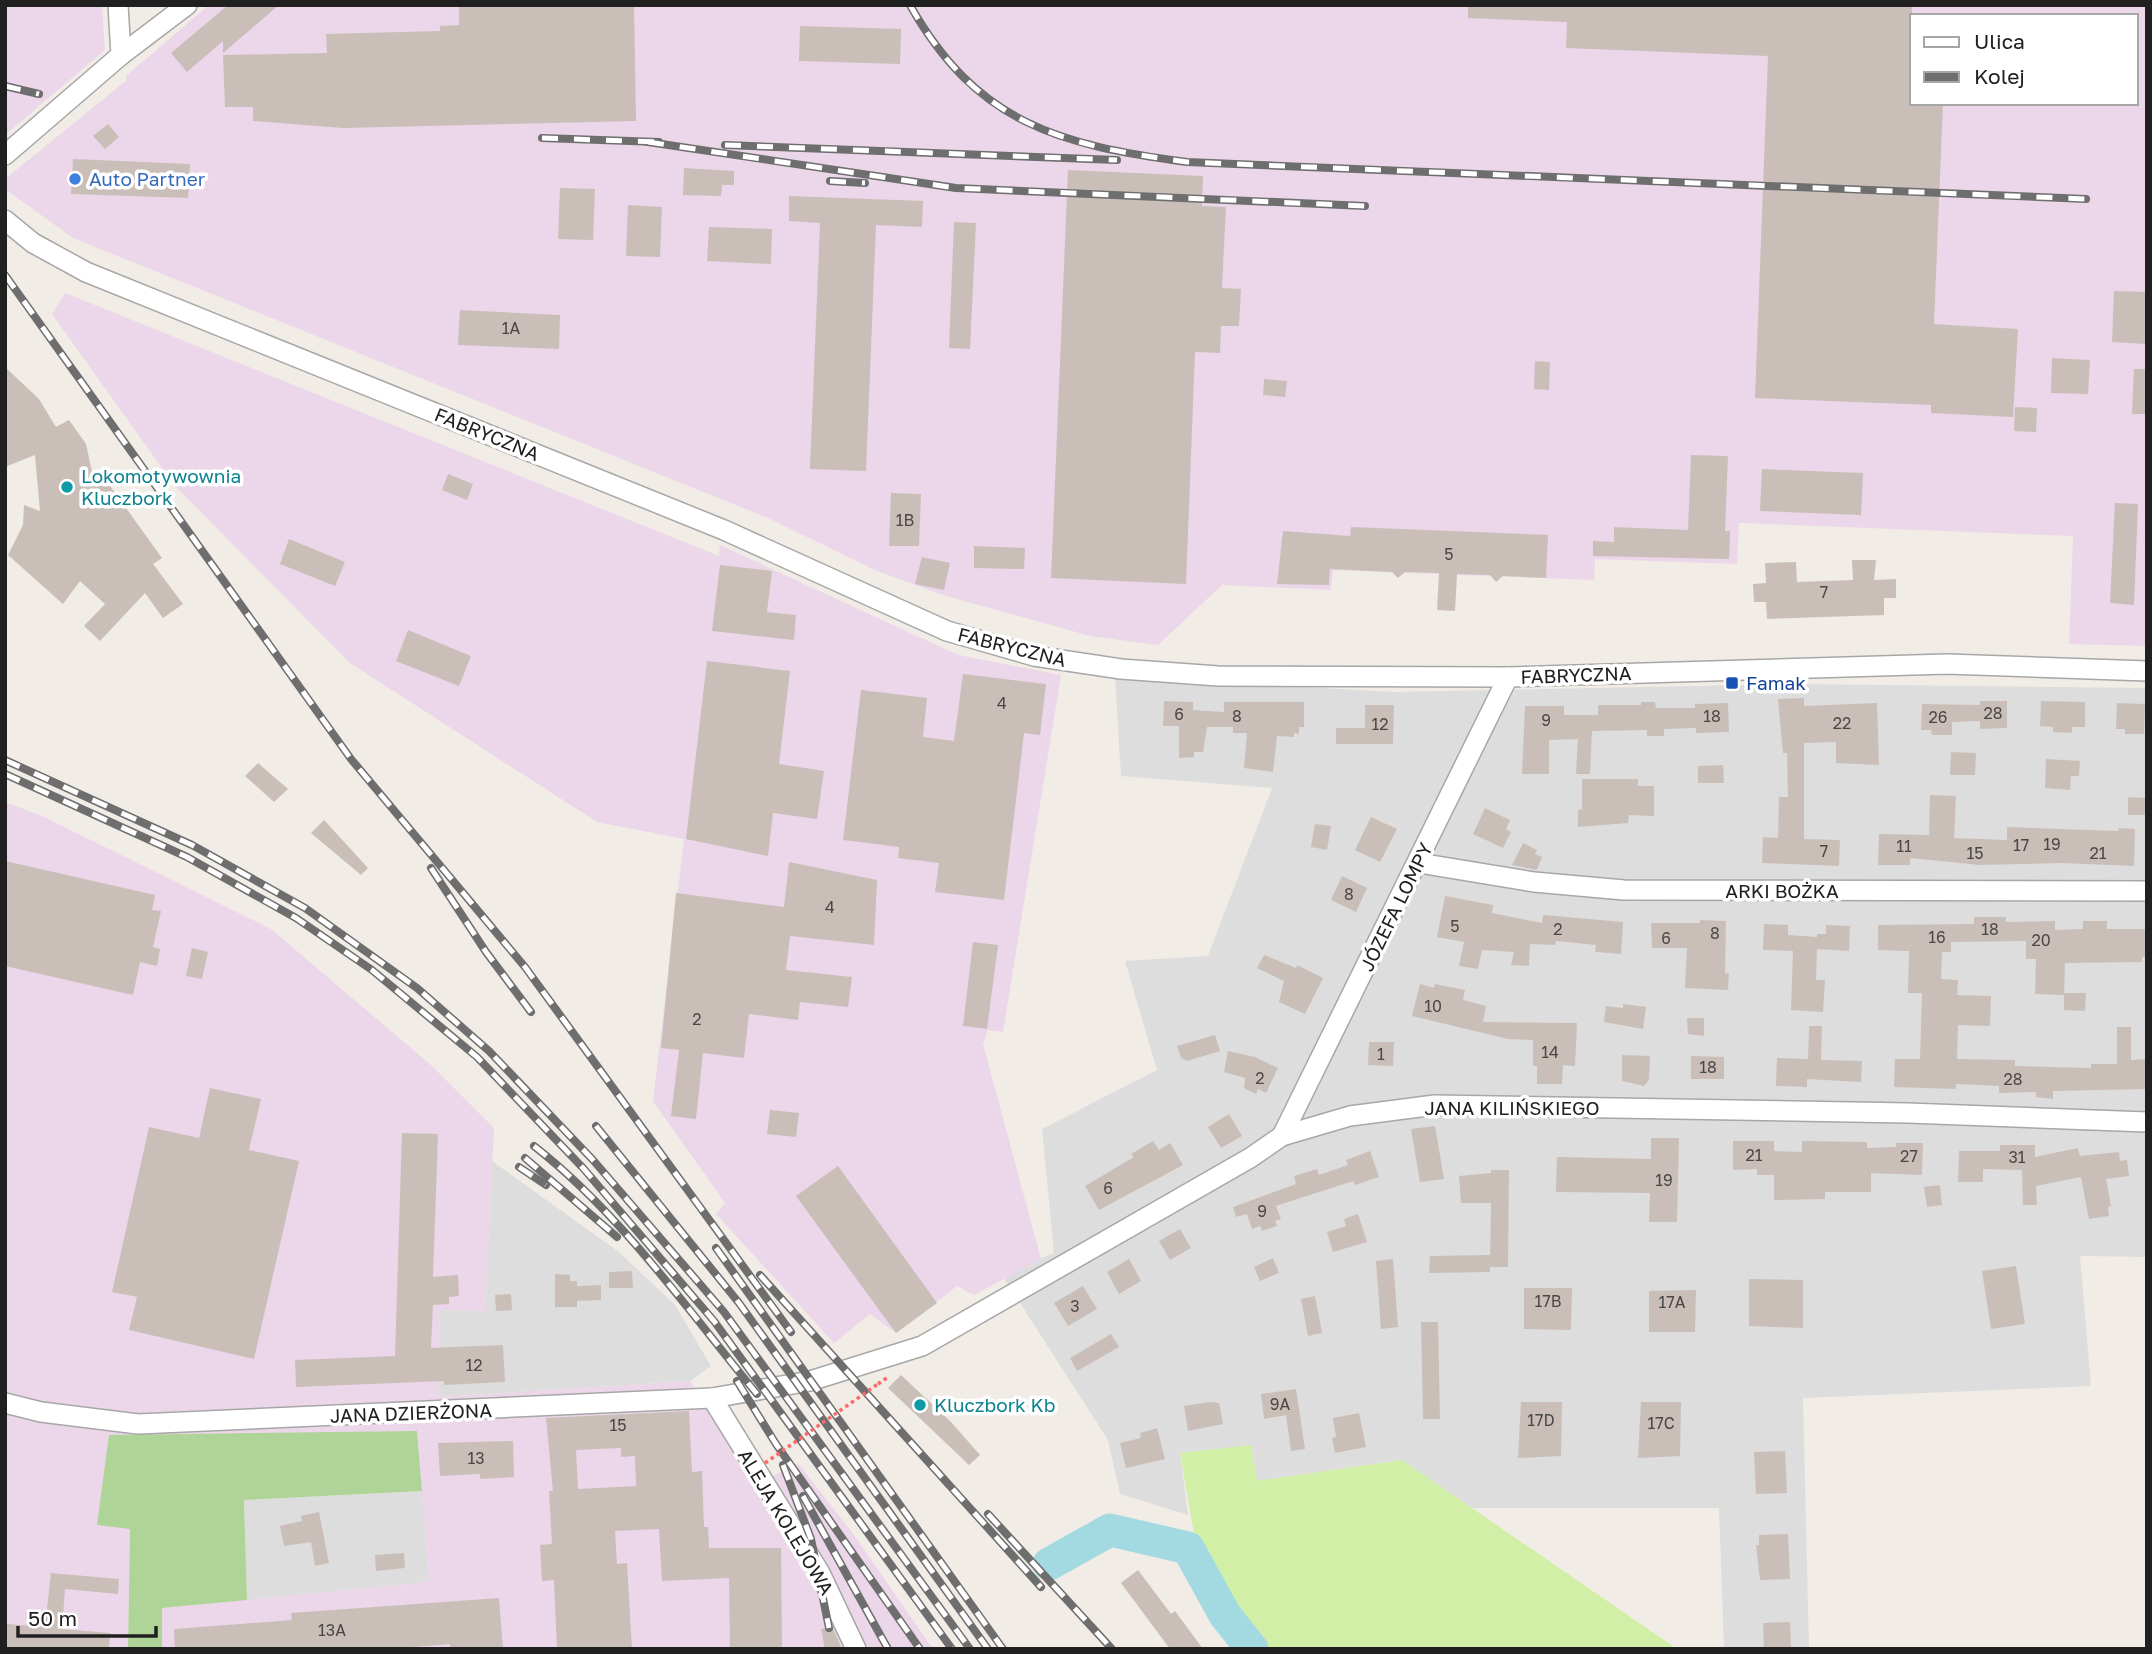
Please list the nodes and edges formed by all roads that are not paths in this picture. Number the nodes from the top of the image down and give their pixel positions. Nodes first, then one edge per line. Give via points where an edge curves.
1 (118, 5) edge
2 (187, 5) edge
3 (121, 55) junction
4 (5, 155) edge
5 (5, 220) edge
6 (2147, 671) edge
7 (1508, 677) junction
8 (1419, 863) junction
9 (2147, 891) edge
10 (2147, 1122) edge
11 (1282, 1136) junction
12 (816, 1379) joint
13 (712, 1398) junction
14 (5, 1403) edge
15 (856, 1649) edge

1 - 3 street
2 - 3 street
3 - 4 street
5 - 7 street, FABRYCZNA via 33,243 86,272 724,530 947,631 1034,656 1121,669 1218,676
6 - 7 street, FABRYCZNA via 1947,664
7 - 8 street, JÓZEFA LOMPY
8 - 9 street, ARKI BOŻKA via 1534,882 1624,890
8 - 11 street, JÓZEFA LOMPY
10 - 11 street, JANA KILIŃSKIEGO via 1908,1112 1435,1105 1350,1116
11 - 12 street, JANA KILIŃSKIEGO via 922,1346
12 - 13 street, JANA DZIERŻONA
13 - 14 street, JANA DZIERŻONA via 138,1423 41,1412
13 - 15 street, ALEJA KOLEJOWA via 820,1573

